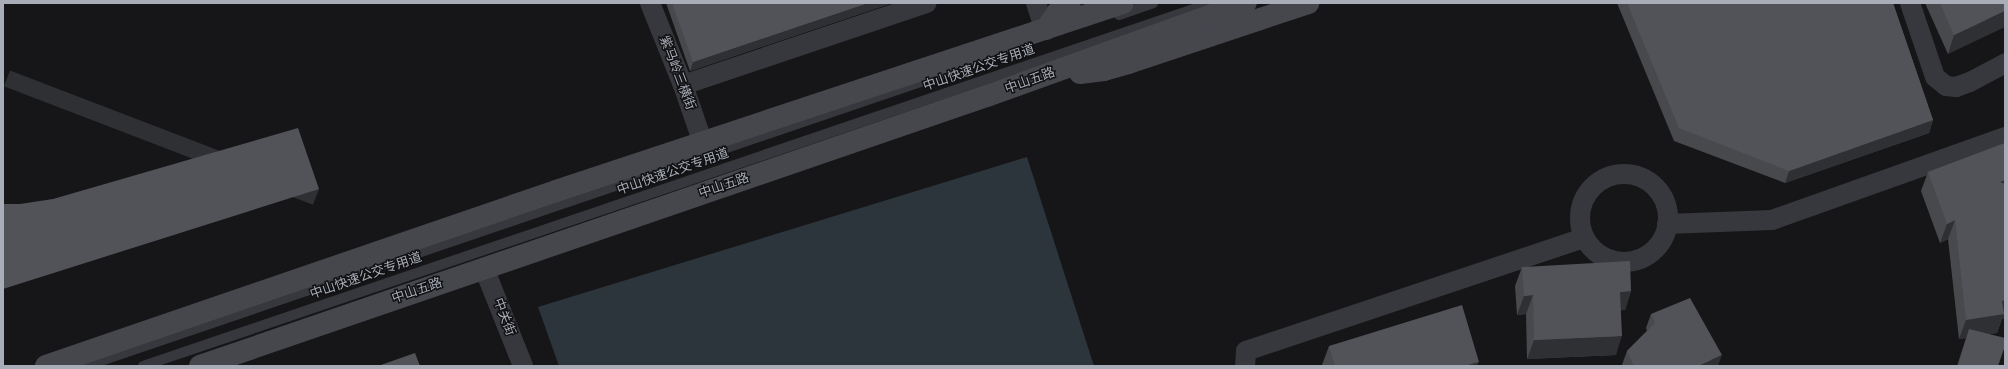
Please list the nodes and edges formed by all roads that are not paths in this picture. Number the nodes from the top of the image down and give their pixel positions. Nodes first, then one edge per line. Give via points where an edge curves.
1 (650, 3) edge
2 (927, 3) edge
3 (1036, 3) edge
4 (1070, 3) edge
5 (1123, 3) edge
6 (1153, 3) edge
7 (1211, 3) edge
8 (1246, 3) edge
9 (1308, 3) edge
10 (1910, 3) edge
11 (1046, 30) junction
12 (1029, 45) dead end
13 (976, 63) dead end
14 (2005, 63) edge
15 (1057, 71) junction
16 (683, 85) junction
17 (2005, 137) edge
18 (703, 143) junction
19 (1667, 224) junction
20 (1584, 238) junction
21 (484, 268) junction
22 (46, 366) edge
23 (86, 366) edge
24 (143, 366) edge
25 (200, 366) edge
26 (523, 366) edge
27 (1245, 366) edge

1 - 16 street, 紫马岭三横街
2 - 16 street
3 - 11 street
4 - 11 main road via 1057,14
5 - 11 main road
6 - 12 lane, 中山快速公交专用道
7 - 24 lane, 中山快速公交专用道
8 - 15 main road, 中山五路
9 - 15 main road via 1104,70 1086,73
10 - 14 street via 1935,76 1946,86 1956,87 1970,82
11 - 18 main road
13 - 23 lane, 中山快速公交专用道
15 - 21 main road, 中山五路
16 - 18 street, 紫马岭三横街
17 - 19 street via 1772,220
18 - 22 main road
19 - 20 street via 1667,230 1660,243 1649,254 1635,261 1620,262 1605,258 1592,249
19 - 20 street via 1668,214 1664,200 1656,187 1631,174 1617,174 1598,182 1584,198 1580,211 1580,225
20 - 27 street via 1246,351
21 - 25 main road, 中山五路
21 - 26 street, 中关街

